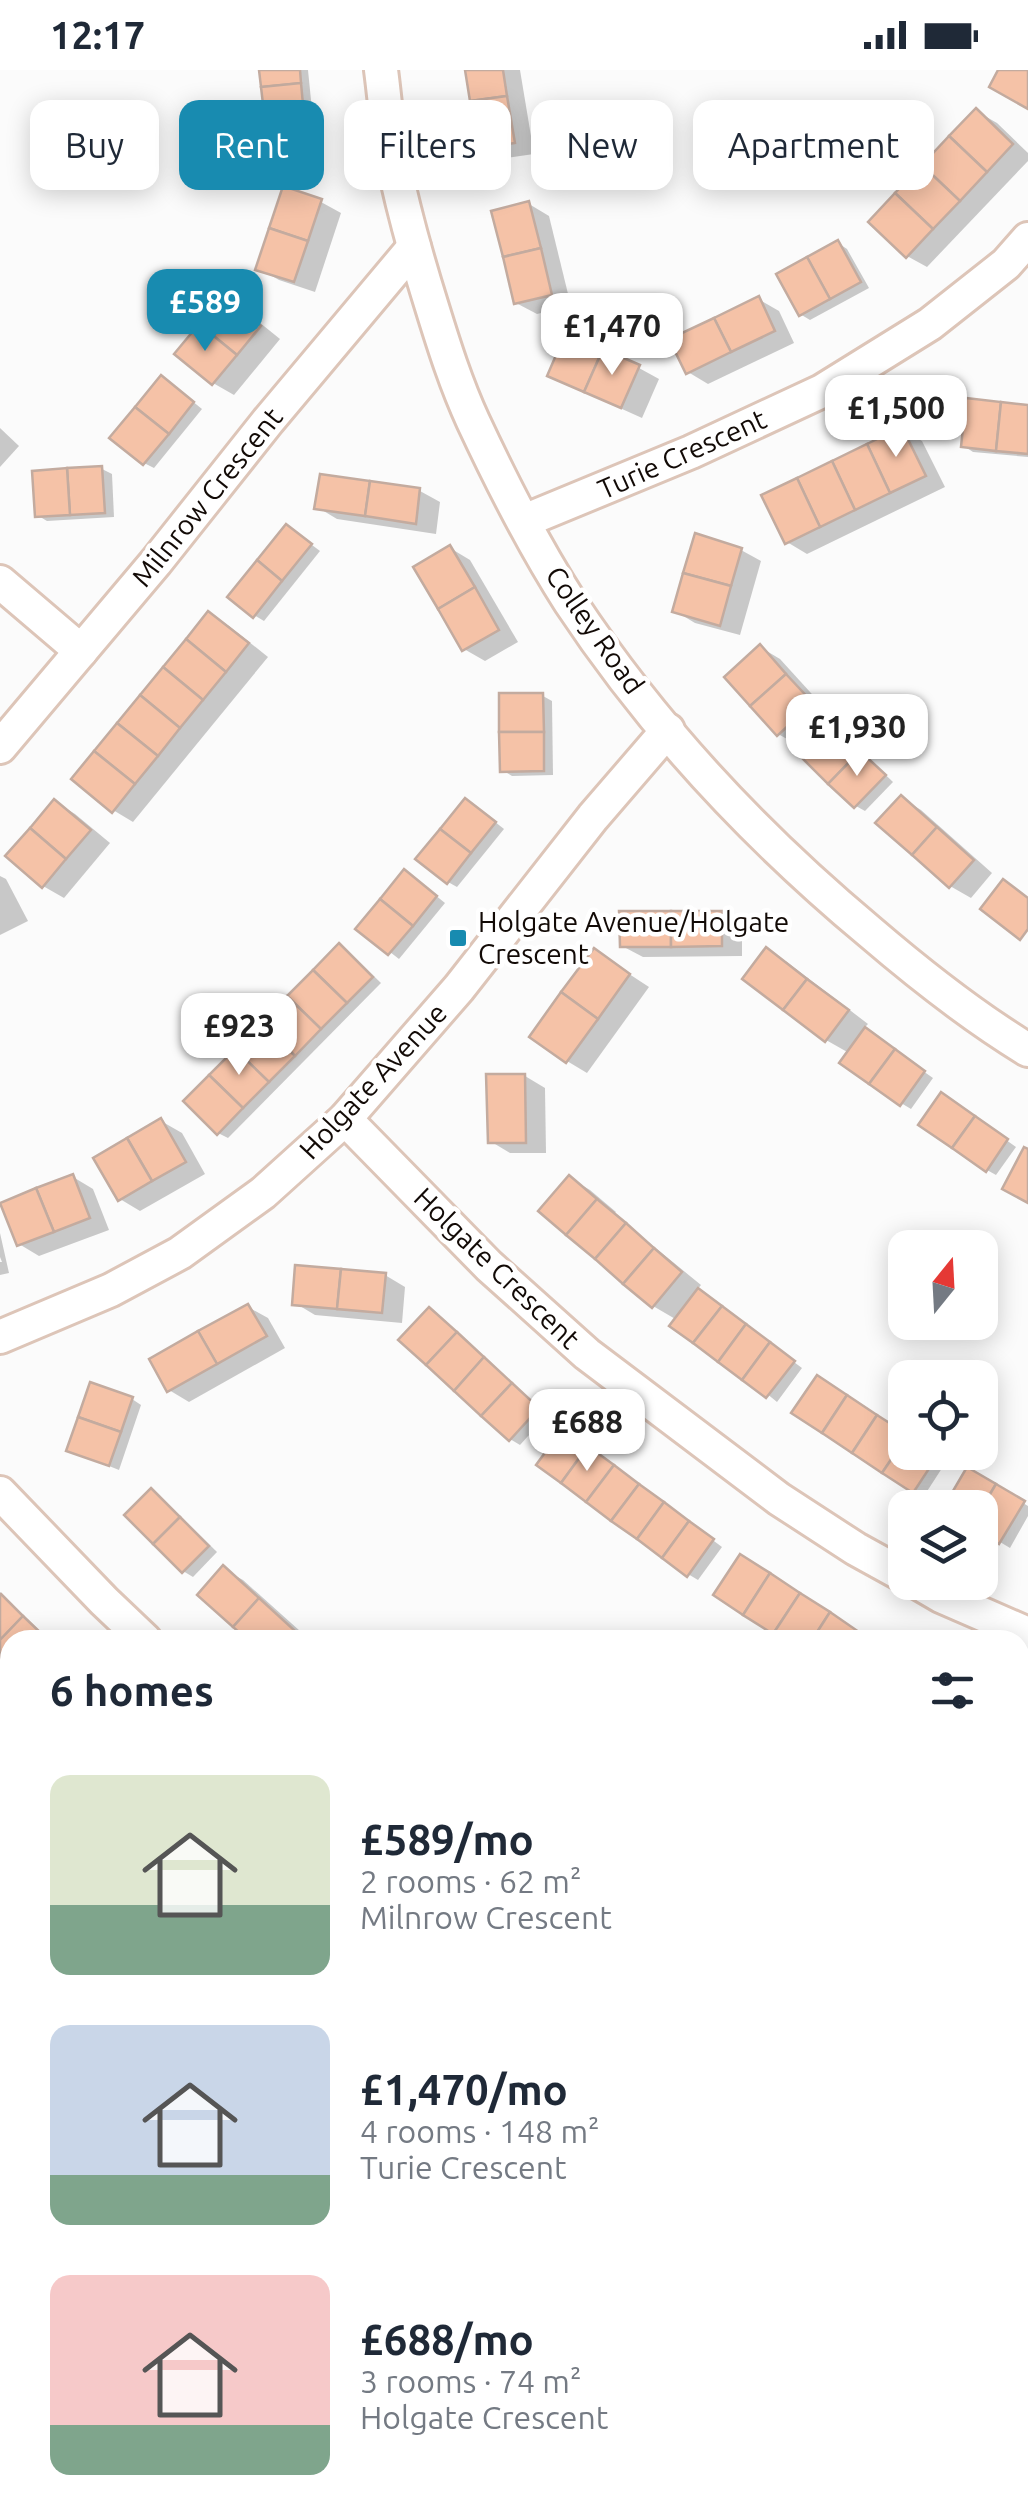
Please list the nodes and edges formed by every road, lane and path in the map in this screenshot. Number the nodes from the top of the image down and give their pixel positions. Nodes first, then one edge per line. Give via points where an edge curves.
1 (381, 70) edge
2 (1028, 239) edge
3 (414, 246) junction
4 (1017, 275) edge
5 (524, 521) junction
6 (0, 582) edge
7 (81, 651) junction
8 (668, 730) junction
9 (0, 747) edge
10 (1028, 1050) edge
11 (345, 1119) junction
12 (0, 1336) edge
13 (0, 1493) edge
14 (888, 1567) edge
15 (955, 1600) edge
16 (134, 1630) edge
17 (1019, 1630) edge

1 - 3 street, Colley Road via 392,158
2 - 4 street, Turie Crescent
3 - 5 street, Colley Road via 472,420
3 - 7 street, Milnrow Crescent
4 - 5 street, Turie Crescent via 822,391
5 - 8 street, Colley Road via 568,599
6 - 7 street
7 - 9 street, Milnrow Crescent
8 - 10 street, Colley Road via 812,884 907,964
8 - 11 street, Holgate Avenue
11 - 12 street, Holgate Avenue via 263,1193 180,1253
11 - 14 street, Holgate Crescent via 488,1266 587,1354 779,1499
13 - 16 street
15 - 17 street

